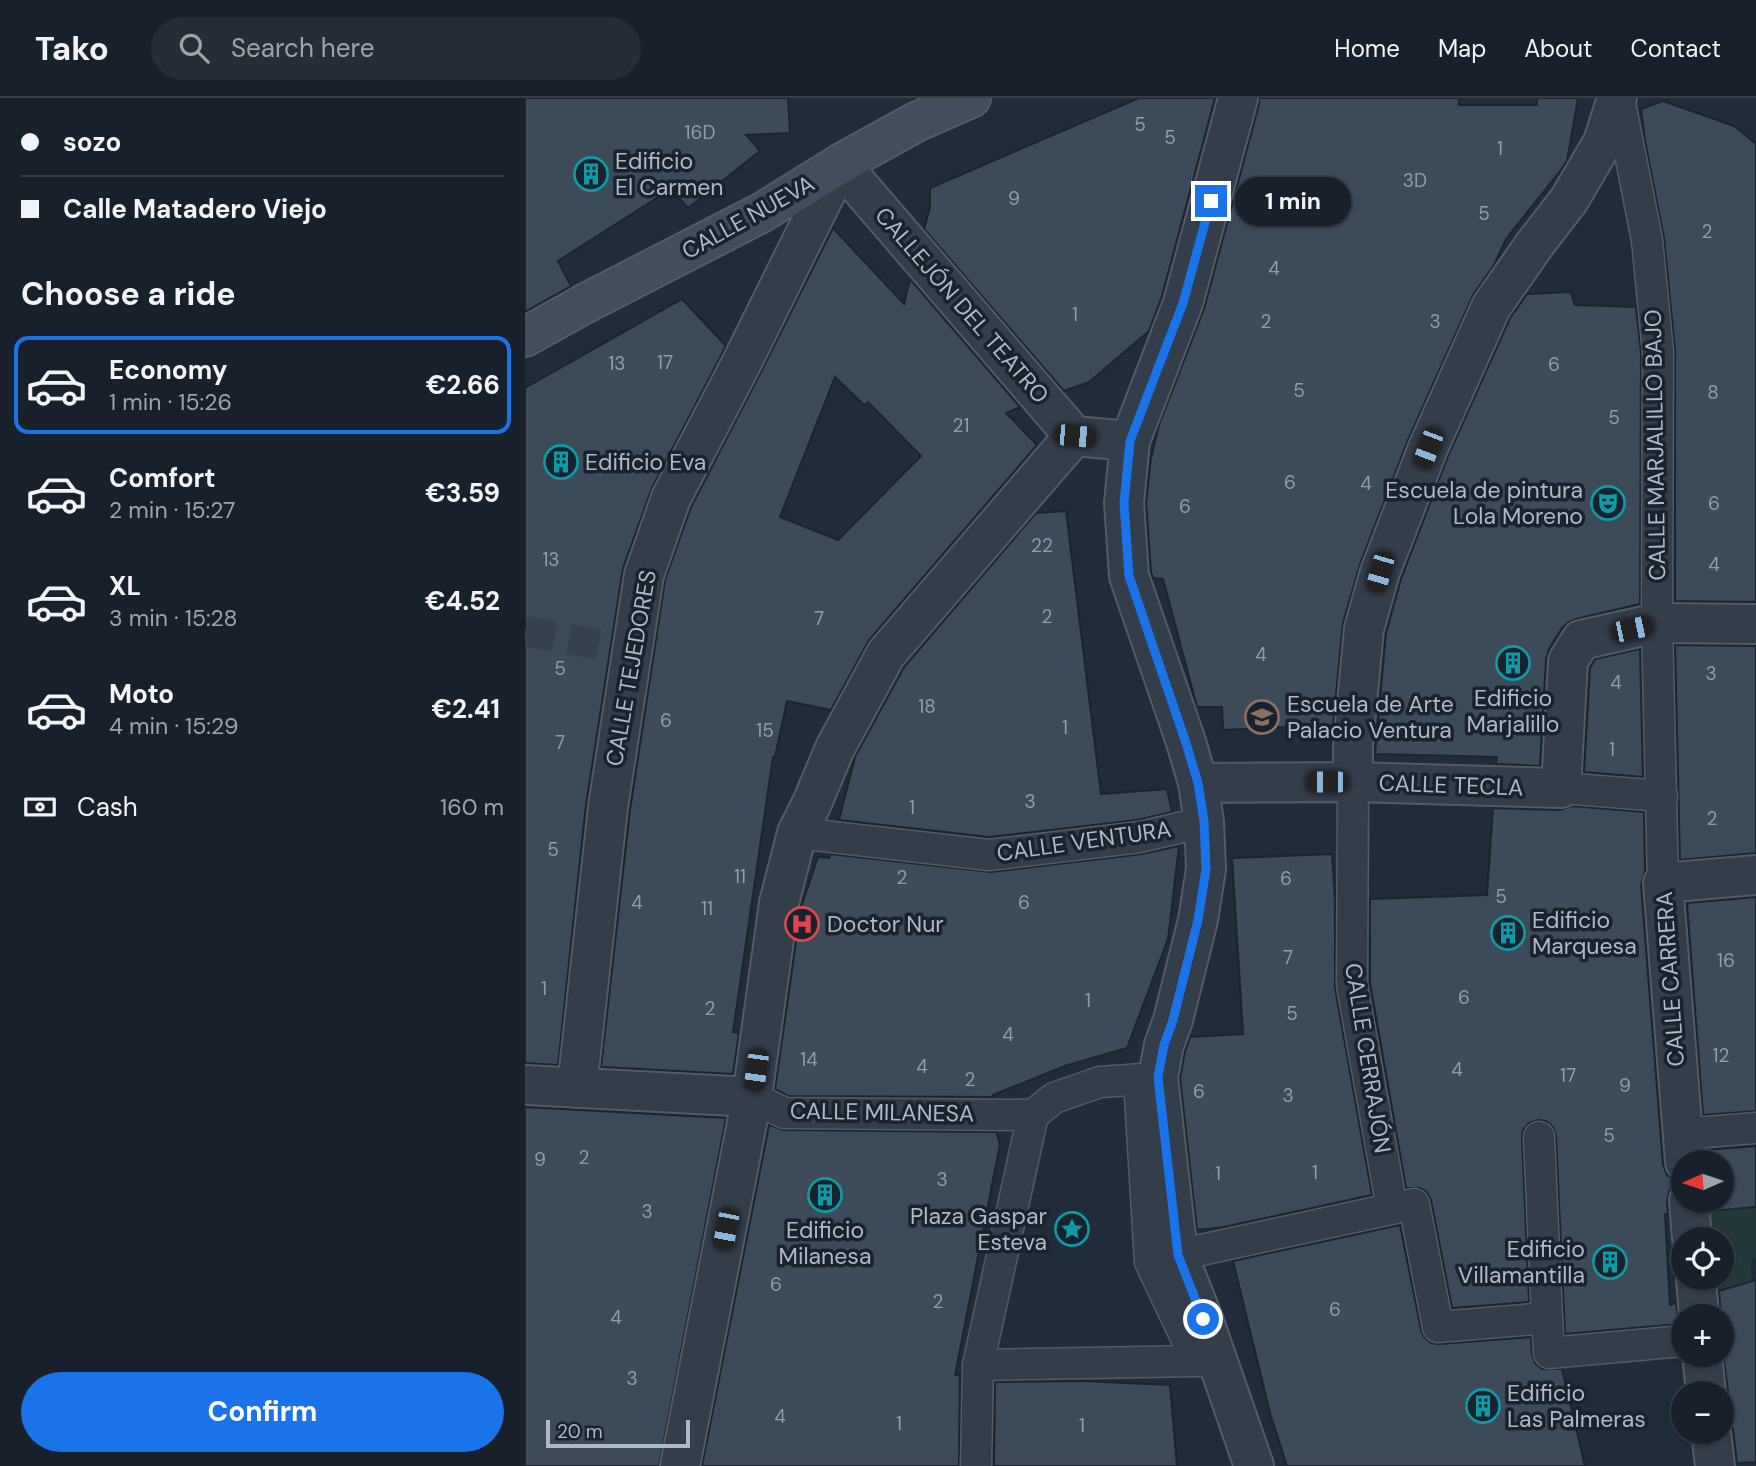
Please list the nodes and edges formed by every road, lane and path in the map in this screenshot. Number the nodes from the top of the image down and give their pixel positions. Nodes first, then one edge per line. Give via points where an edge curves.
1 (971, 98) edge
2 (1238, 98) edge
3 (1618, 98) edge
4 (840, 164) junction
5 (525, 337) edge
6 (1075, 436) junction
7 (1130, 441) junction
8 (1657, 623) junction
9 (1756, 624) edge
10 (1353, 782) junction
11 (1198, 783) junction
12 (1561, 788) junction
13 (1662, 796) junction
14 (1204, 821) junction
15 (797, 833) junction
16 (1756, 875) edge
17 (1663, 883) junction
18 (1149, 1078) junction
19 (525, 1085) edge
20 (577, 1088) junction
21 (752, 1097) junction
22 (1033, 1115) junction
23 (1756, 1128) edge
24 (1539, 1137) dead end
25 (1683, 1148) edge
26 (1392, 1209) junction
27 (1178, 1255) junction
28 (1547, 1318) junction
29 (1671, 1342) edge
30 (978, 1365) junction
31 (1712, 1444) edge
32 (680, 1466) edge
33 (976, 1466) edge
34 (1254, 1466) edge
35 (1715, 1466) edge

1 - 4 main road, CALLE NUEVA
2 - 7 street via 1183,303
3 - 8 street, CALLE MARJALILLO BAJO via 1647,240 1658,352
3 - 10 street via 1603,142 1569,200 1492,307 1428,448 1380,572 1364,629
4 - 5 main road, CALLE NUEVA via 761,213
4 - 6 street, CALLEJÓN DEL TEATRO
4 - 20 street, CALLE TEJEDORES via 671,498 644,575 608,807
6 - 7 street
6 - 15 street via 886,654 835,748
7 - 11 street via 1124,503 1129,576
8 - 9 street
8 - 12 street via 1581,640 1568,661
8 - 13 street, CALLE MARJALILLO BAJO
10 - 11 street, CALLE TECLA
10 - 12 street, CALLE TECLA
10 - 26 street, CALLE CERRAJÓN via 1352,985
11 - 14 street
12 - 13 street, CALLE TECLA
13 - 17 street, CALLE CARRERA
14 - 15 street, CALLE VENTURA via 1140,837 989,855
14 - 18 street via 1206,869 1198,920 1173,1020
15 - 21 street via 779,903
16 - 17 street
17 - 25 street, CALLE CARRERA
18 - 22 street via 1100,1082 1054,1098
18 - 27 street
18 - 30 street via 1150,1262 1197,1361
19 - 20 street, CALLE MILANESA
20 - 21 street, CALLE MILANESA
21 - 22 street, CALLE MILANESA via 784,1113
21 - 32 street
22 - 30 street
23 - 25 street
24 - 28 street
26 - 27 street
26 - 28 street via 1414,1204 1438,1327
27 - 34 street
28 - 29 street via 1549,1353
30 - 33 street
31 - 35 street

